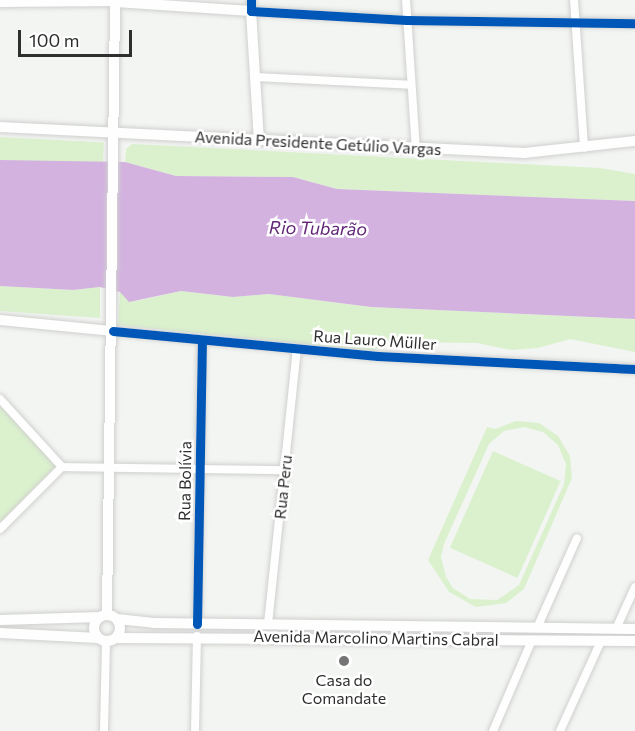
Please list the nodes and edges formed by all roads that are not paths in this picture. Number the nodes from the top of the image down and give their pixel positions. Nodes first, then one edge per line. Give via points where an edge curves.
1 (406, 0) edge
2 (574, 0) edge
3 (116, 1) edge
4 (0, 3) edge
5 (251, 6) edge
6 (407, 20) junction
7 (576, 22) junction
8 (635, 22) edge
9 (255, 77) junction
10 (411, 85) junction
11 (0, 127) edge
12 (116, 137) junction
13 (259, 141) junction
14 (635, 141) edge
15 (584, 148) junction
16 (416, 149) junction
17 (0, 320) edge
18 (113, 331) junction
19 (202, 340) junction
20 (297, 349) junction
21 (635, 369) edge
22 (0, 399) edge
23 (62, 466) junction
24 (110, 467) junction
25 (200, 468) junction
26 (284, 470) junction
27 (0, 529) edge
28 (577, 538) dead end
29 (635, 587) edge
30 (108, 617) junction
31 (0, 620) edge
32 (197, 624) junction
33 (268, 624) junction
34 (384, 626) junction
35 (537, 628) junction
36 (616, 629) junction
37 (635, 629) edge
38 (0, 633) edge
39 (196, 636) junction
40 (384, 638) junction
41 (107, 639) junction
42 (532, 640) junction
43 (601, 641) junction
44 (635, 641) edge
45 (104, 731) edge
46 (195, 731) edge
47 (493, 731) edge
48 (560, 731) edge

1 - 6 street
2 - 7 street
3 - 4 street
3 - 5 main road
3 - 12 main road
5 - 6 street
5 - 9 main road
6 - 7 street
6 - 10 street
7 - 8 street
7 - 15 street
9 - 10 street
9 - 13 main road
10 - 16 street
11 - 12 main road, Avenida Presidente Getúlio Vargas
12 - 13 main road, Avenida Presidente Getúlio Vargas
12 - 18 main road
13 - 16 main road, Avenida Presidente Getúlio Vargas
14 - 15 main road, Avenida Presidente Getúlio Vargas
15 - 16 main road, Avenida Presidente Getúlio Vargas via 524,153
17 - 18 main road, Rua Lauro Müller
18 - 19 street, Rua Lauro Müller
18 - 24 main road
19 - 20 street, Rua Lauro Müller
19 - 25 street, Rua Bolívia
20 - 21 street, Rua Lauro Müller
20 - 26 street, Rua Peru
22 - 23 street
23 - 24 street
23 - 27 street
24 - 25 street
24 - 30 main road
25 - 26 street
25 - 32 street, Rua Bolívia
26 - 33 street, Rua Peru
28 - 35 street
29 - 36 street
30 - 31 main road, Avenida Marcolino Martins Cabral
30 - 32 main road, Avenida Marcolino Martins Cabral
30 - 41 main road via 120,627
30 - 41 main road via 94,627
32 - 33 main road, Avenida Marcolino Martins Cabral
33 - 34 main road, Avenida Marcolino Martins Cabral
34 - 35 main road, Avenida Marcolino Martins Cabral
34 - 40 main road
35 - 36 main road, Avenida Marcolino Martins Cabral
35 - 42 main road
36 - 37 main road, Avenida Marcolino Martins Cabral
38 - 41 main road, Avenida Marcolino Martins Cabral
39 - 40 main road, Avenida Marcolino Martins Cabral
39 - 41 main road, Avenida Marcolino Martins Cabral
39 - 46 street
40 - 42 main road, Avenida Marcolino Martins Cabral
41 - 45 street
42 - 43 main road, Avenida Marcolino Martins Cabral
42 - 47 street
43 - 44 main road, Avenida Marcolino Martins Cabral
43 - 48 street

